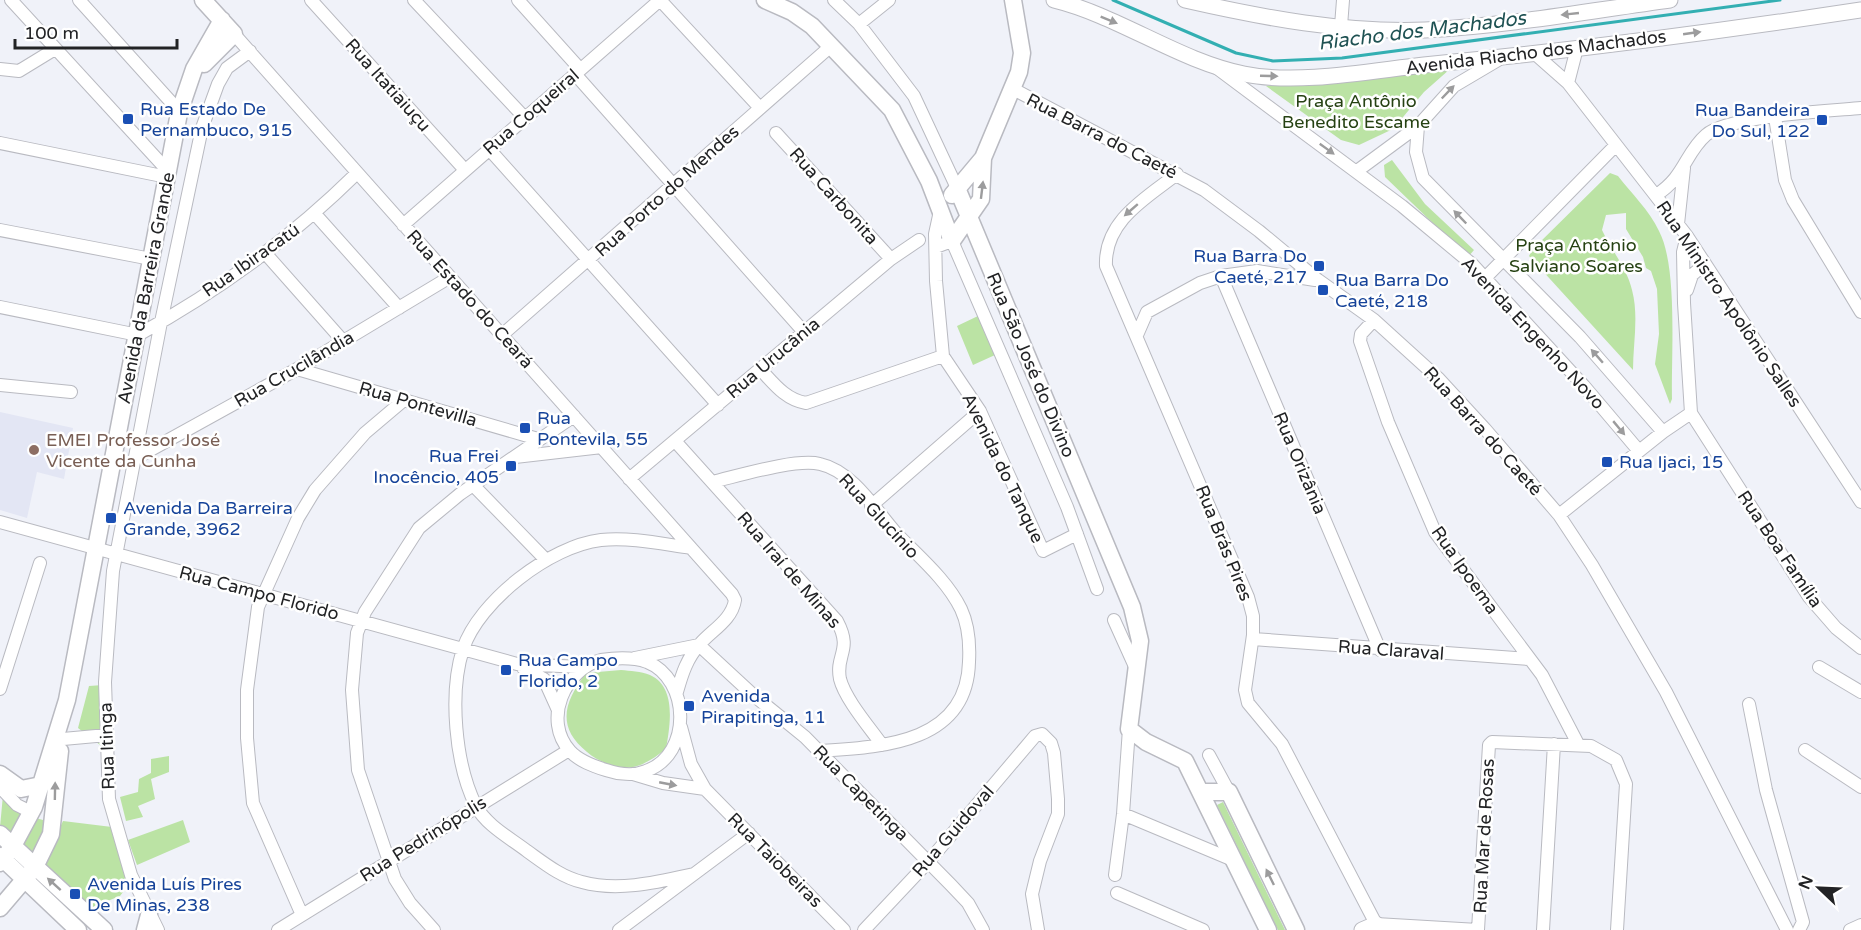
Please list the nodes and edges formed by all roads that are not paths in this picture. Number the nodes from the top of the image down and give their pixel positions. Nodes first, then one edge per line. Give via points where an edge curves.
1 (11, 0) edge
2 (80, 0) edge
3 (202, 0) edge
4 (311, 0) edge
5 (414, 0) edge
6 (518, 0) edge
7 (660, 0) edge
8 (765, 0) edge
9 (834, 0) edge
10 (889, 0) edge
11 (1013, 0) edge
12 (1054, 0) edge
13 (1185, 0) edge
14 (1343, 0) edge
15 (1670, 0) edge
16 (1861, 10) edge
17 (222, 20) junction
18 (859, 24) junction
19 (1341, 26) junction
20 (234, 34) junction
21 (831, 46) junction
22 (1577, 48) junction
23 (55, 49) junction
24 (250, 51) junction
25 (1533, 53) junction
26 (1503, 57) junction
27 (1212, 65) junction
28 (0, 69) edge
29 (577, 72) junction
30 (1568, 83) junction
31 (1013, 89) junction
32 (186, 90) junction
33 (760, 108) junction
34 (1861, 108) edge
35 (180, 112) junction
36 (1775, 117) junction
37 (525, 118) junction
38 (1418, 126) junction
39 (776, 133) dead end
40 (0, 143) edge
41 (1616, 145) junction
42 (489, 149) junction
43 (982, 159) junction
44 (1684, 167) junction
45 (465, 170) junction
46 (1357, 171) junction
47 (167, 174) junction
48 (356, 174) junction
49 (1177, 174) junction
50 (675, 185) junction
51 (957, 188) junction
52 (1656, 195) junction
53 (941, 210) junction
54 (315, 214) junction
55 (970, 218) junction
56 (1678, 224) junction
57 (403, 225) junction
58 (0, 231) edge
59 (1687, 236) junction
60 (919, 240) dead end
61 (944, 244) junction
62 (266, 254) junction
63 (151, 259) junction
64 (891, 259) junction
65 (1293, 259) junction
66 (1501, 259) junction
67 (589, 260) junction
68 (1705, 264) junction
69 (1281, 273) junction
70 (1221, 276) junction
71 (450, 277) junction
72 (1486, 278) junction
73 (1318, 280) junction
74 (1119, 295) junction
75 (1684, 303) junction
76 (0, 307) edge
77 (399, 308) junction
78 (1147, 312) junction
79 (1861, 312) edge
80 (1374, 320) junction
81 (161, 322) junction
82 (804, 332) junction
83 (138, 335) junction
84 (502, 335) junction
85 (1137, 335) junction
86 (343, 341) junction
87 (943, 356) junction
88 (297, 369) junction
89 (760, 370) junction
90 (0, 386) edge
91 (71, 393) dead end
92 (404, 399) junction
93 (718, 405) junction
94 (980, 411) junction
95 (1691, 413) junction
96 (574, 416) junction
97 (1663, 432) junction
98 (538, 439) junction
99 (675, 441) junction
100 (602, 447) junction
101 (1639, 451) junction
102 (514, 457) junction
103 (136, 458) junction
104 (629, 479) junction
105 (712, 482) junction
106 (473, 485) junction
107 (1861, 502) edge
108 (872, 506) junction
109 (1067, 507) junction
110 (1093, 512) junction
111 (1559, 515) junction
112 (0, 522) edge
113 (1077, 534) junction
114 (96, 548) junction
115 (691, 548) junction
116 (116, 553) junction
117 (546, 560) junction
118 (40, 563) dead end
119 (1097, 590) dead end
120 (263, 594) junction
121 (1113, 620) dead end
122 (361, 621) junction
123 (1253, 639) junction
124 (699, 645) junction
125 (1861, 648) edge
126 (463, 649) junction
127 (1380, 650) junction
128 (630, 659) junction
129 (1529, 659) junction
130 (517, 664) junction
131 (582, 667) junction
132 (1819, 667) dead end
133 (1137, 671) junction
134 (0, 689) edge
135 (677, 692) junction
136 (1861, 692) edge
137 (67, 700) junction
138 (1749, 704) dead end
139 (558, 710) junction
140 (681, 726) junction
141 (1129, 729) junction
142 (106, 735) junction
143 (63, 739) junction
144 (1554, 744) junction
145 (1578, 744) junction
146 (882, 745) junction
147 (569, 750) junction
148 (1805, 750) dead end
149 (819, 752) junction
150 (1209, 755) dead end
151 (0, 774) edge
152 (632, 774) junction
153 (41, 785) junction
154 (0, 787) edge
155 (1861, 787) edge
156 (705, 789) junction
157 (1200, 792) junction
158 (1229, 792) junction
159 (476, 806) junction
160 (31, 812) junction
161 (1123, 814) junction
162 (749, 833) junction
163 (0, 834) edge
164 (51, 834) junction
165 (4, 856) edge
166 (389, 860) junction
167 (1233, 860) junction
168 (929, 861) junction
169 (30, 873) junction
170 (694, 874) junction
171 (1115, 875) dead end
172 (1117, 893) dead end
173 (0, 908) edge
174 (300, 921) edge
175 (147, 923) edge
176 (1861, 925) edge
177 (1369, 927) edge
178 (842, 929) edge
179 (1267, 929) edge
180 (1440, 929) edge
181 (78, 930) edge
182 (104, 930) edge
183 (158, 930) edge
184 (278, 930) edge
185 (434, 930) edge
186 (619, 930) edge
187 (864, 930) edge
188 (983, 930) edge
189 (1038, 930) edge
190 (1203, 930) edge
191 (1296, 930) edge
192 (1478, 930) edge
193 (1543, 930) edge
194 (1617, 930) edge
195 (1787, 930) edge
196 (1799, 930) edge
197 (1850, 930) edge

1 - 23 street
2 - 35 street
3 - 17 main road, Rua Estado do Ceará
4 - 45 street, Rua Itatiaiuçu
5 - 37 street
6 - 29 street
7 - 29 street, Rua Coqueiral
7 - 33 street
8 - 21 main road via 792,12
9 - 18 street
10 - 18 street
11 - 31 main road via 1022,53
12 -> 27 street, Avenida Engenho Novo via 1147,35
13 - 19 street, Avenida Riacho dos Machados via 1265,18
14 - 19 street
15 -> 19 street, Avenida Riacho dos Machados via 1424,30
22 -> 16 street, Avenida Riacho dos Machados
17 - 20 main road, Rua Estado do Ceará
17 - 32 main road, Avenida da Barreira Grande via 204,48
18 - 51 street via 914,96
20 - 24 street, Rua Estado do Ceará
20 - 32 main road, Avenida da Barreira Grande via 212,53
21 - 33 street, Rua Porto do Mendes
21 - 53 main road via 892,110 915,150
22 - 25 street, Avenida Riacho dos Machados
22 - 30 street
23 - 28 street via 19,71
23 - 47 street
24 - 48 street, Rua Estado do Ceará
24 - 81 street, Avenida da Barreira Grande via 227,68 202,128
25 - 26 street, Avenida Riacho dos Machados
25 - 30 street, Rua Ministro Apolônio Salles
27 -> 26 street, Avenida Riacho dos Machados via 1245,74 1319,76
38 -> 26 street via 1454,86
27 -> 46 street, Avenida Engenho Novo
29 - 37 street, Rua Coqueiral
29 - 50 street
30 - 41 street, Rua Ministro Apolônio Salles
31 - 43 main road
31 - 49 street, Rua Barra do Caeté
32 - 35 main road, Avenida da Barreira Grande
33 - 50 street, Rua Porto do Mendes
34 - 36 street
35 - 47 main road, Avenida da Barreira Grande
36 - 44 street via 1713,130 1699,142
36 - 79 street via 1792,200
37 - 42 street, Rua Coqueiral
38 - 46 street
66 -> 38 street, Avenida Engenho Novo via 1423,178 1416,152
39 - 64 street, Rua Carbonita
40 - 47 street
41 - 52 street, Rua Ministro Apolônio Salles
41 - 66 street
42 - 45 street, Rua Coqueiral
42 - 67 street
43 - 51 main road
55 -> 43 main road via 982,194
44 - 52 street via 1671,185
44 - 56 street
45 - 57 street, Rua Coqueiral
46 - 72 street, Avenida Engenho Novo
47 - 63 main road, Avenida da Barreira Grande
48 - 54 street, Rua Ibiracatú
48 - 57 street, Rua Estado do Ceará
49 - 65 street, Rua Barra do Caeté
49 -> 74 street, Rua Brás Pires via 1124,216 1109,239 1106,266
50 - 67 street, Rua Porto do Mendes
50 - 82 street
51 - 53 main road
51 - 55 main road, Rua São José do Divino
52 - 56 street, Rua Ministro Apolônio Salles
53 - 61 main road, Rua São José do Divino
54 - 62 street, Rua Ibiracatú
54 - 77 street
55 - 61 main road
55 - 110 main road, Rua São José do Divino
56 - 59 street, Rua Ministro Apolônio Salles
57 - 71 street, Rua Estado do Ceará
58 - 63 street
59 - 68 street, Rua Ministro Apolônio Salles
59 - 75 street, Rua Boa Família via 1683,252
60 - 64 street, Rua Urucânia
61 - 87 street, Avenida do Tanque via 940,339
61 - 109 street, Rua São José do Divino
62 - 81 street, Rua Ibiracatú
62 - 86 street
63 - 83 main road, Avenida da Barreira Grande
64 - 82 street, Rua Urucânia
65 - 69 street
65 - 73 street, Rua Barra do Caeté
66 - 72 street
97 -> 66 street, Avenida Engenho Novo via 1580,337
67 - 84 street, Rua Porto do Mendes
67 - 93 street
68 - 75 street, Rua Boa Família via 1692,275
68 - 107 street, Rua Ministro Apolônio Salles
69 - 70 street
69 - 73 street
70 - 78 street
70 - 127 street, Rua Orizânia
71 - 77 street, Rua Crucilândia
71 - 84 street, Rua Estado do Ceará
72 -> 101 street, Avenida Engenho Novo
73 - 80 street, Rua Barra do Caeté
74 - 78 street
74 - 85 street, Rua Brás Pires
75 - 95 street, Rua Boa Família
76 - 83 street
77 - 86 street, Rua Crucilândia
78 - 85 street
80 - 111 street, Rua Barra do Caeté via 1439,379
80 - 129 street, Rua Ipoema via 1361,334 1360,341 1388,422 1436,532
81 - 83 street, Rua Ibiracatú
81 - 103 street, Avenida da Barreira Grande
82 - 89 street, Rua Urucânia
83 - 114 main road, Avenida da Barreira Grande
84 - 96 street, Rua Estado do Ceará
85 - 123 street, Rua Brás Pires via 1248,597
86 - 88 street, Rua Crucilândia
87 - 89 street via 806,403 785,395
87 - 94 street, Avenida do Tanque
88 - 92 street, Rua Pontevilla
88 - 103 street, Rua Crucilândia
89 - 93 street, Rua Urucânia
90 - 91 street
92 - 98 street, Rua Pontevilla
92 - 120 street via 365,433 315,490
93 - 99 street, Rua Urucânia
94 - 108 street
94 - 113 street, Avenida do Tanque via 1043,551
95 - 97 street
95 - 125 street, Rua Boa Família via 1809,597 1836,628
96 - 98 street
96 - 100 street, Rua Estado do Ceará
97 - 101 street
98 - 102 street
99 - 104 street, Rua Urucânia
99 - 105 street, Rua Iraí de Minas
100 - 102 street
100 - 104 street, Rua Estado do Ceará
101 - 111 street
102 - 106 street
103 - 116 street, Avenida da Barreira Grande
104 - 115 street, Rua Estado do Ceará
105 - 108 street, Rua Glucínio via 804,462 817,463 840,472
105 - 146 street, Rua Iraí de Minas via 837,621 846,642 840,667 842,684
106 - 117 street
106 - 122 street via 419,528
108 - 146 street, Rua Glucínio via 960,607 970,644 969,674 954,710 937,726 910,740
109 - 110 street
109 - 113 street, Rua São José do Divino
110 - 133 main road, Rua São José do Divino via 1140,633
111 - 195 street, Rua Barra do Caeté via 1666,692
112 - 114 street, Rua Campo Florido
113 - 119 street, Rua São José do Divino
114 - 116 street, Rua Campo Florido
114 - 137 main road, Avenida da Barreira Grande
115 - 117 street via 637,540 600,540
115 - 124 street, Rua Estado do Ceará via 735,600 731,614
116 - 120 street, Rua Campo Florido
116 - 142 street, Rua Itinga via 107,632
117 - 126 street via 498,598 479,619
118 - 134 street
120 - 122 street, Rua Campo Florido
120 - 174 street via 247,690 250,778 253,802
121 - 133 street
122 - 126 street, Rua Campo Florido
122 - 166 street via 354,654 353,729 358,770
123 - 127 street, Rua Claraval
123 - 177 street, Rua Brás Pires via 1245,690 1248,703 1282,744
124 - 128 street
124 - 135 street via 687,662
124 - 149 street, Rua Capetinga
126 - 130 street, Rua Campo Florido
126 - 159 street via 455,702 456,728
127 - 129 street, Rua Claraval
128 - 131 street via 601,660
128 - 135 street via 658,669 670,678
129 - 145 street, Rua Ipoema via 1542,675
130 - 131 street, Rua Campo Florido
130 - 139 street, Rua Campo Florido via 544,679
131 - 139 street via 564,689
132 - 136 street
133 - 141 main road, Rua São José do Divino
135 - 140 street
137 - 143 main road, Avenida da Barreira Grande
137 - 153 main road, Avenida da Barreira Grande
138 - 196 street via 1769,800 1803,922
139 - 147 street
140 - 152 street via 659,763
140 - 156 street, Rua Taiobeiras via 691,764
141 - 157 main road via 1185,761
141 - 161 street
142 - 143 street
142 - 175 street, Rua Itinga via 109,799
164 -> 143 main road, Avenida da Barreira Grande
144 - 145 street
144 - 192 street, Rua Mar de Rosas via 1490,743
144 - 193 street
145 - 194 street via 1591,746 1616,760 1626,784
146 - 149 street
147 - 152 street via 600,768
147 - 159 street, Rua Pedrinópolis
148 - 155 street
149 - 168 street, Rua Capetinga
150 - 158 street
151 - 153 main road via 21,789
152 -> 156 street
153 - 160 main road, Avenida da Barreira Grande
154 - 160 street via 17,806
156 - 162 street, Rua Taiobeiras
157 - 158 main road
157 - 167 main road
191 -> 158 main road
159 - 166 street, Rua Pedrinópolis
159 - 170 street via 487,820 551,868 582,883 623,886
160 - 164 main road via 47,819
160 - 165 main road, Avenida da Barreira Grande
161 - 167 street
161 - 171 street
162 - 170 street
162 - 178 street, Rua Taiobeiras
163 - 165 main road
164 - 169 main road, Avenida da Barreira Grande
165 - 169 main road
166 - 174 street, Rua Pedrinópolis
166 - 185 street via 410,903
167 - 179 main road
168 - 187 street, Rua Guidoval
168 - 188 street, Rua Capetinga via 968,903
168 - 189 street, Rua Guidoval via 1035,736 1042,734 1054,753 1058,799 1055,823 1032,894
169 - 173 main road, Avenida da Barreira Grande
169 - 181 main road
182 -> 169 main road
170 - 186 street
172 - 190 street
174 - 184 street, Rua Pedrinópolis
175 - 183 street, Rua Itinga
176 - 197 street
177 - 180 street
180 - 192 street

